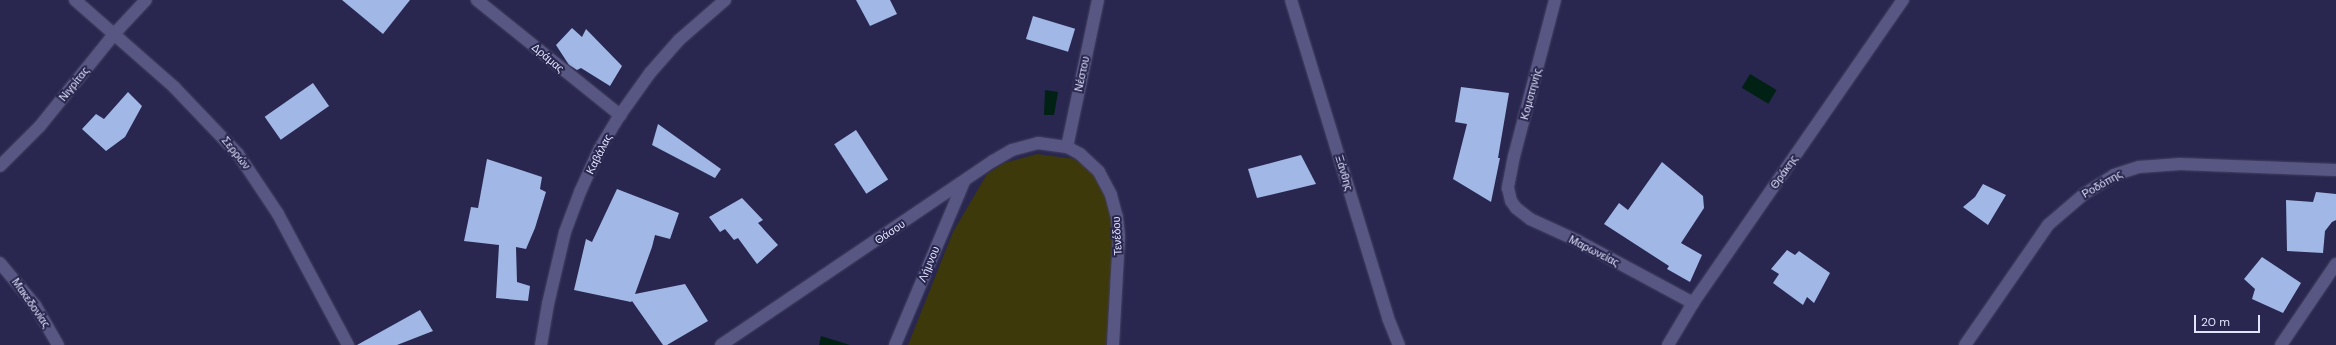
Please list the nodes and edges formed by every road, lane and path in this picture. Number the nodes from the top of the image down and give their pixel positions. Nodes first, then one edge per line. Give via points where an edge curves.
1 (75, 0) edge
2 (146, 0) edge
3 (478, 0) edge
4 (725, 0) edge
5 (1098, 0) edge
6 (1292, 0) edge
7 (1555, 0) edge
8 (1903, 0) edge
9 (115, 33) junction
10 (620, 115) junction
11 (1067, 147) junction
12 (0, 166) edge
13 (2336, 170) edge
14 (964, 182) junction
15 (1508, 188) joint
16 (0, 263) edge
17 (2336, 264) edge
18 (1693, 303) junction
19 (58, 345) edge
20 (348, 345) edge
21 (541, 345) edge
22 (720, 345) edge
23 (895, 345) edge
24 (1113, 345) edge
25 (1399, 345) edge
26 (1668, 345) edge
27 (1965, 345) edge
28 (2281, 345) edge

1 - 9 street, Σερρών
2 - 9 street, Νιγρίτας
3 - 10 street, Δράμας
4 - 10 street, Καβάλας via 671,49
5 - 11 street, Νέστου
6 - 25 street, Ξάνθης via 1379,289
7 - 15 street, Κομοτηνής
8 - 18 street, Θράκης
9 - 12 street, Νιγρίτας via 40,126
9 - 20 street, Σερρών via 203,116 247,165 278,214
10 - 21 street, Καβάλας via 600,148 573,209 549,297
11 - 14 street, Θάσου via 1043,143 1023,146 993,161
11 - 24 street, Τενέδου via 1087,160 1099,172 1108,187 1116,211 1119,252
13 - 27 street, Ροδόπης via 2180,164 2139,167 2114,175 2078,198 2048,225
14 - 22 street, Θάσου
14 - 23 street, Λήμνου
15 - 18 street, Μαρωνείας via 1511,201 1530,219 1578,241
16 - 19 street, Μακεδονίας via 35,305
17 - 28 street
18 - 26 street, Θράκης

